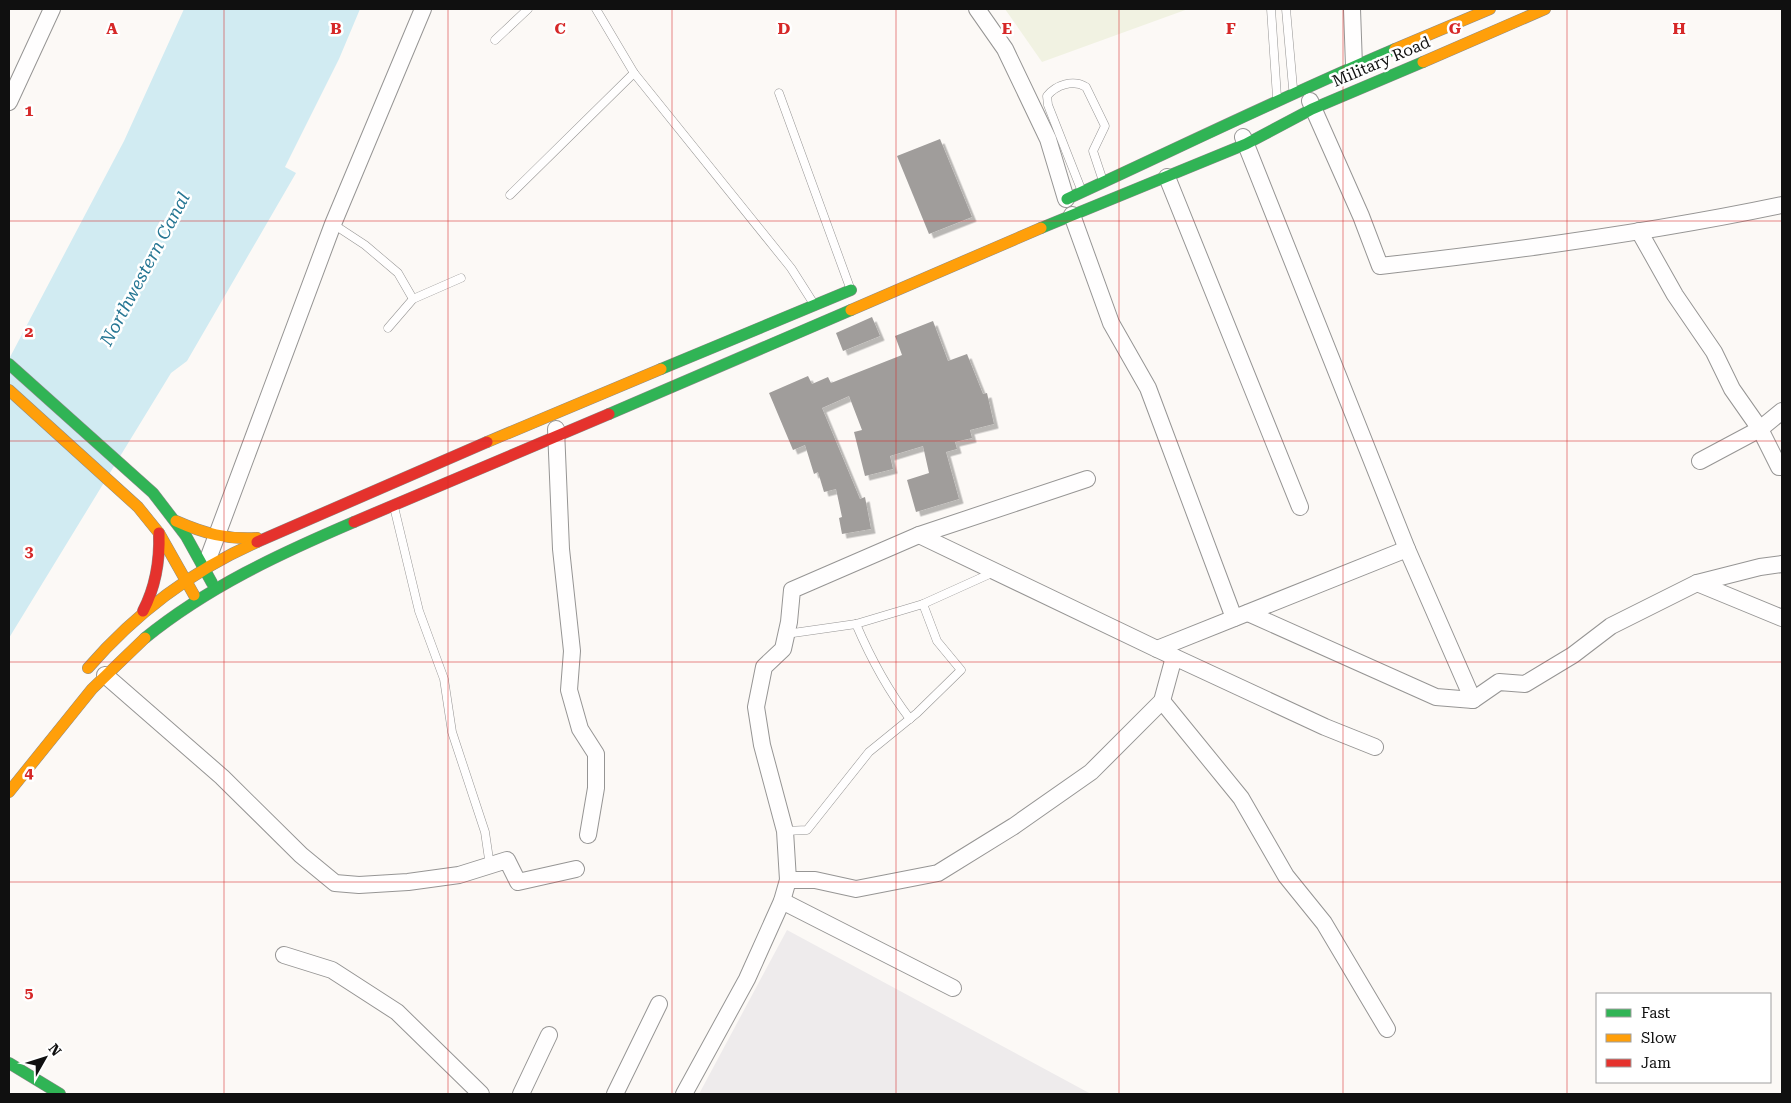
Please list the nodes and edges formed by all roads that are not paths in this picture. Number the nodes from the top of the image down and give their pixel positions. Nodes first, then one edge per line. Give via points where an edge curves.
1 (52, 9) edge
2 (423, 9) edge
3 (528, 9) edge
4 (596, 9) edge
5 (977, 9) edge
6 (1271, 9) edge
7 (1286, 9) edge
8 (1352, 9) edge
9 (1490, 9) edge
10 (1545, 9) edge
11 (1288, 22) junction
12 (1272, 25) junction
13 (495, 40) dead end
14 (1354, 66) junction
15 (634, 73) junction
16 (1299, 90) junction
17 (779, 93) dead end
18 (1278, 101) junction
19 (9, 102) edge
20 (1312, 109) junction
21 (1235, 122) junction
22 (1246, 144) junction
23 (1167, 177) junction
24 (1104, 182) junction
25 (1082, 192) junction
26 (510, 195) dead end
27 (1062, 201) joint
28 (1782, 205) edge
29 (1072, 215) junction
30 (333, 224) junction
31 (1639, 231) junction
32 (461, 278) dead end
33 (856, 287) joint
34 (413, 299) junction
35 (814, 305) junction
36 (388, 328) dead end
37 (9, 364) edge
38 (9, 390) edge
39 (1782, 411) edge
40 (556, 412) junction
41 (1760, 429) junction
42 (557, 435) junction
43 (1700, 461) dead end
44 (1782, 467) edge
45 (1087, 479) dead end
46 (394, 506) junction
47 (1300, 507) dead end
48 (176, 521) junction
49 (159, 532) junction
50 (920, 535) junction
51 (216, 537) junction
52 (267, 537) junction
53 (1407, 549) junction
54 (1782, 564) edge
55 (204, 568) junction
56 (995, 571) junction
57 (185, 578) junction
58 (1698, 583) junction
59 (214, 588) junction
60 (196, 598) junction
61 (923, 604) junction
62 (1241, 615) junction
63 (140, 616) junction
64 (1782, 618) edge
65 (856, 624) junction
66 (786, 634) junction
67 (1157, 649) junction
68 (1174, 657) junction
69 (105, 675) junction
70 (81, 676) dead end
71 (1473, 700) junction
72 (1162, 701) junction
73 (910, 719) junction
74 (1375, 747) dead end
75 (9, 792) edge
76 (785, 831) junction
77 (588, 835) dead end
78 (490, 866) junction
79 (576, 869) dead end
80 (788, 880) junction
81 (782, 900) junction
82 (284, 955) dead end
83 (953, 988) dead end
84 (659, 1004) dead end
85 (1387, 1029) dead end
86 (549, 1035) dead end
87 (9, 1063) edge
88 (60, 1094) edge
89 (481, 1094) edge
90 (521, 1094) edge
91 (614, 1094) edge
92 (684, 1094) edge

1 - 19 street
2 - 30 street
3 - 13 lane
4 - 15 lane
5 - 27 street via 1005,48 1044,130
6 - 12 lane
7 - 11 lane
8 - 14 street
9 - 14 main road, Military Road
10 - 20 main road, Military Road
11 - 12 lane
11 - 16 lane
12 - 18 lane
14 - 16 main road, Military Road
15 - 26 lane
15 - 35 lane via 791,268
16 - 18 main road, Military Road
16 - 20 street
17 - 33 lane
18 - 21 main road, Military Road
20 - 22 main road, Military Road
20 - 31 street via 1336,157 1380,266
21 - 22 street
21 - 24 main road, Military Road
22 - 23 main road, Military Road
22 - 53 street
23 - 29 main road, Military Road
23 - 47 street
24 - 25 main road, Military Road
24 - 25 lane via 1093,151 1105,126 1086,87 1071,83 1052,91 1047,96 1048,105
25 - 27 main road, Military Road
28 - 31 street
29 - 42 main road, Military Road
29 - 62 street via 1111,324 1148,388
30 - 34 lane via 365,244 398,273
30 - 51 street
31 - 41 street via 1675,295 1714,352 1732,389
32 - 34 lane
33 - 35 main road
34 - 36 lane
35 - 40 main road
37 - 48 main road via 153,493
38 - 49 main road via 138,507
39 - 41 street
40 - 42 street
40 - 52 main road
41 - 43 street
41 - 44 street via 1779,467
42 - 46 main road, Military Road
42 - 77 street via 561,549 572,651 568,690 580,729 596,754 596,788
45 - 50 street
46 - 59 main road, Military Road via 288,549
46 - 78 lane via 419,611 444,679 452,732 485,832
48 - 51 main road
48 - 55 main road
49 - 57 main road
49 - 63 main road via 159,569 155,586
50 - 56 street
50 - 66 street via 792,590
51 - 52 main road
51 - 55 street
52 - 55 main road
53 - 62 street
53 - 71 street
54 - 58 street
55 - 57 main road
55 - 59 main road
56 - 61 lane
56 - 67 street
57 - 60 main road
57 - 63 main road
58 - 64 street
58 - 71 street via 1611,626 1525,684 1499,682
59 - 60 main road, Military Road
60 - 69 main road, Military Road
61 - 65 lane
61 - 73 lane via 937,641 962,670
62 - 67 street
62 - 71 street via 1436,697
63 - 70 main road
65 - 66 lane
65 - 73 lane via 888,690
66 - 76 street via 783,649 764,667 756,707 762,745
67 - 68 street
68 - 72 street
68 - 74 street
69 - 75 main road, Military Road
69 - 78 street via 222,777 301,855 335,883 408,882 459,875
72 - 80 street via 1091,772 1014,826 938,872 856,889 815,880
72 - 85 street via 1240,798 1286,876 1324,923
73 - 76 lane via 869,752 806,830
76 - 80 street
78 - 79 street via 508,860 518,882
80 - 81 street
81 - 83 street
81 - 92 street via 747,979
82 - 89 street via 332,970 397,1012
84 - 91 street
86 - 90 street
87 - 88 main road

